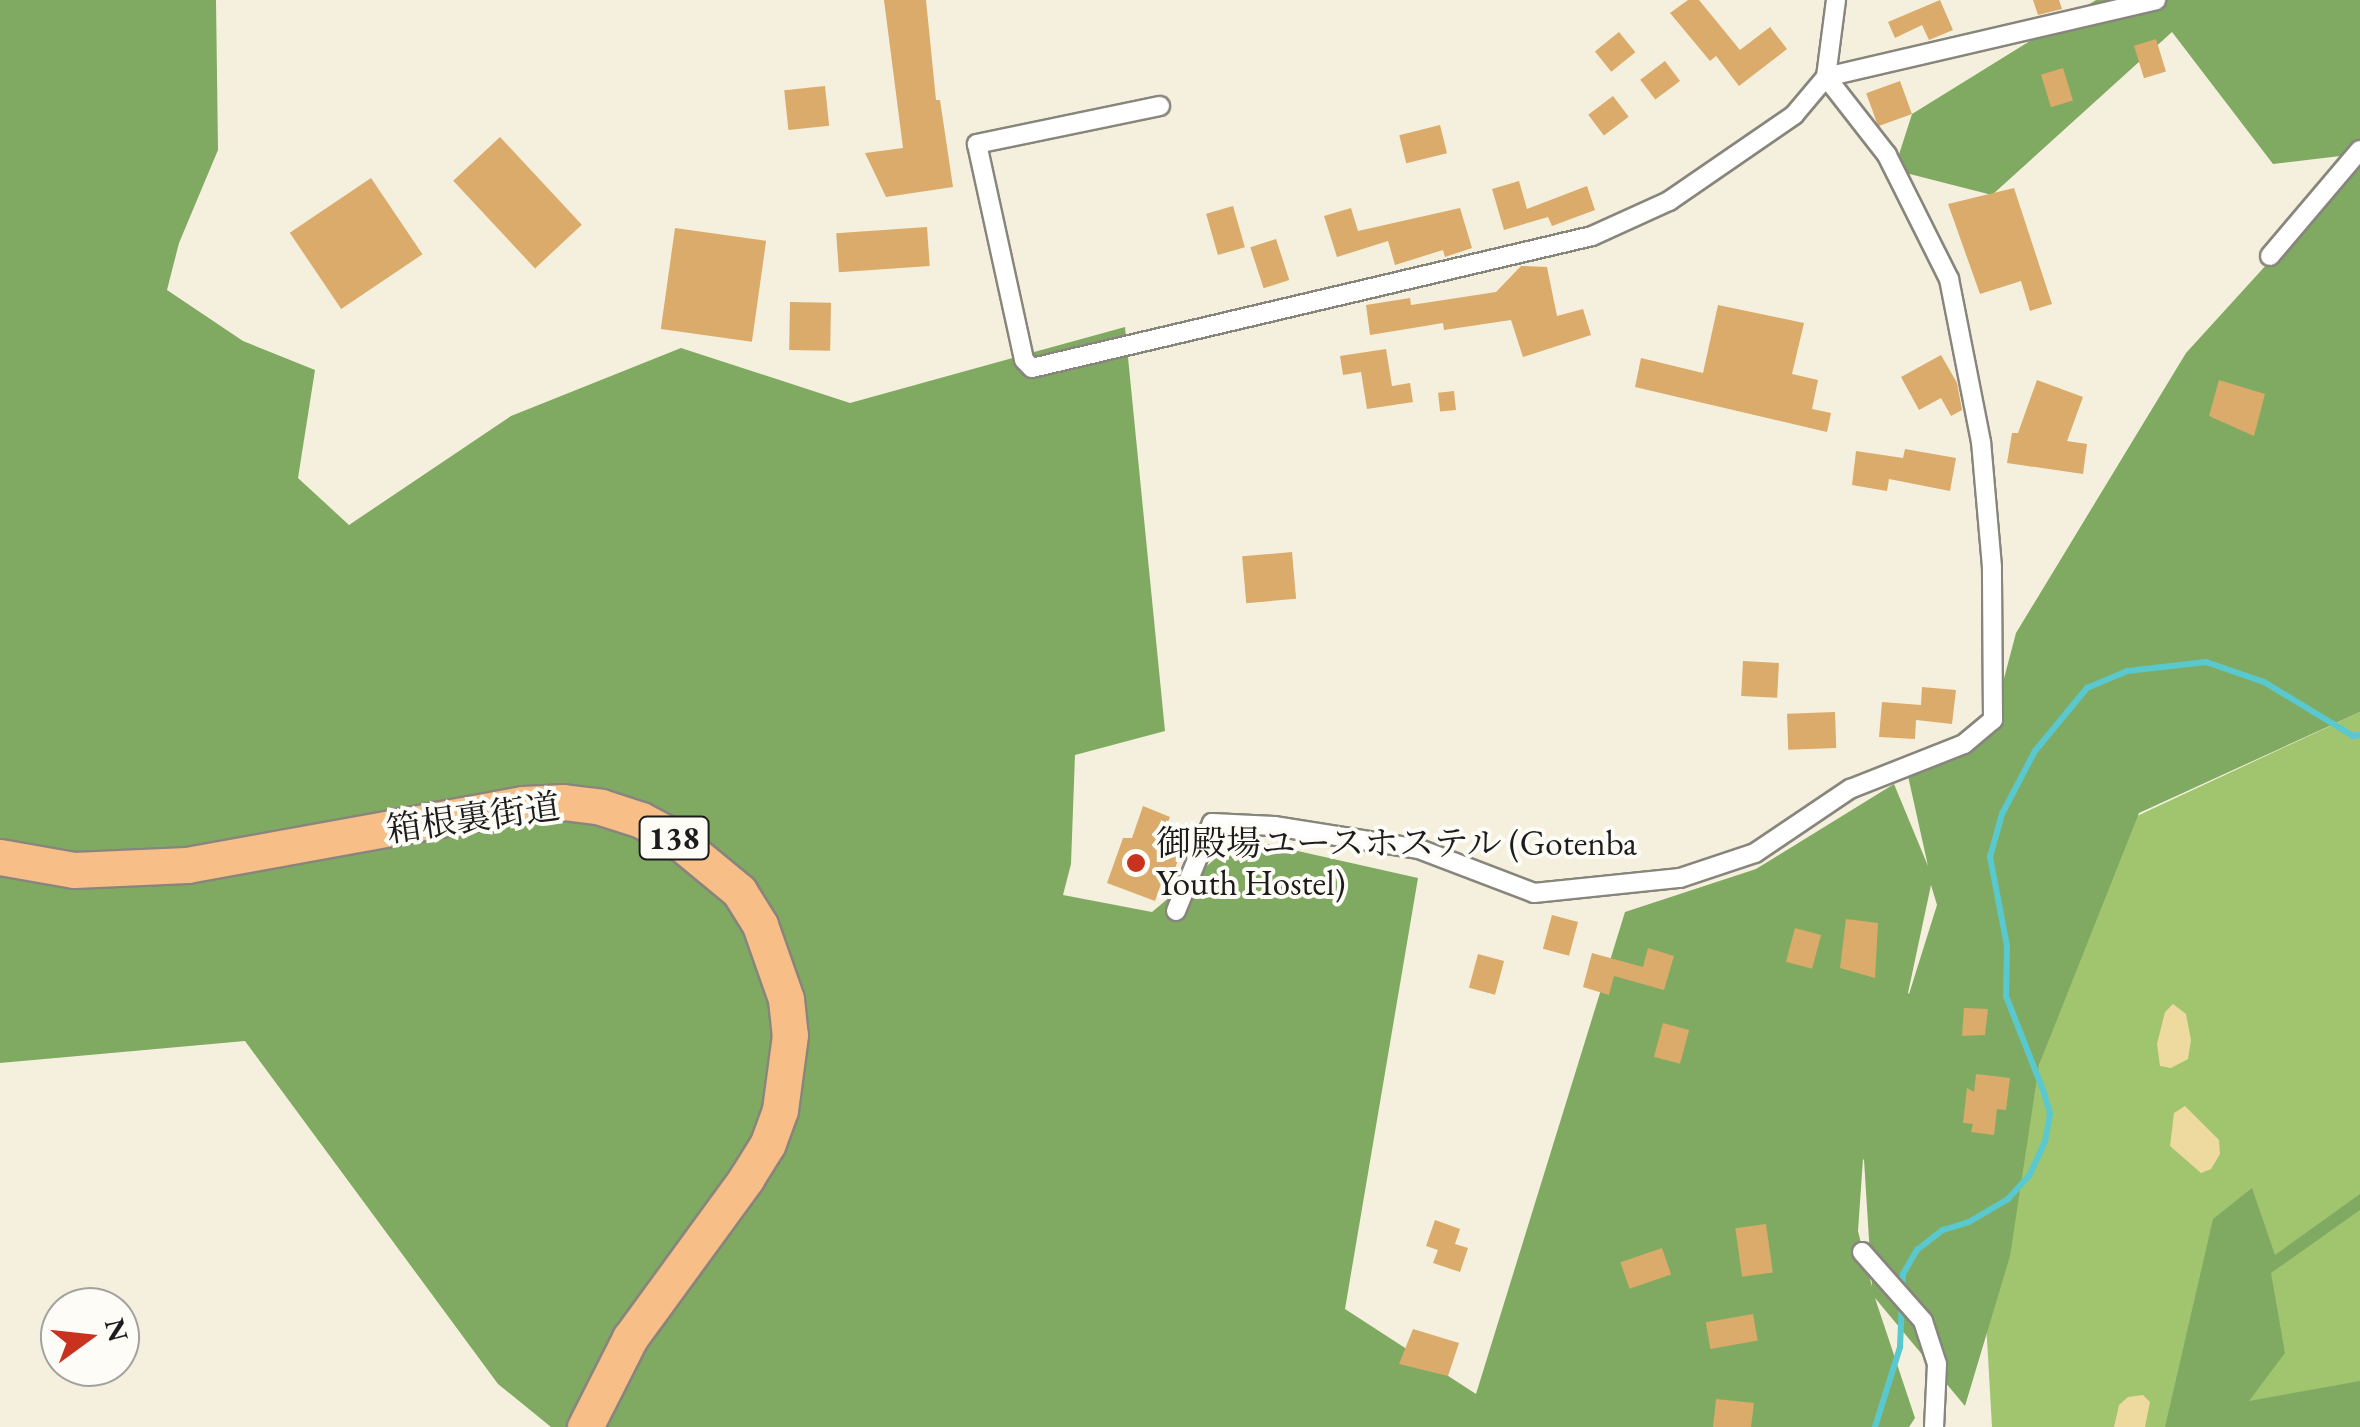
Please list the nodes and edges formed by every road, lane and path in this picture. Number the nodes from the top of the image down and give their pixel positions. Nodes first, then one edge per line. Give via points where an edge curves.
1 (1836, 0) edge
2 (2156, 0) edge
3 (1826, 77) junction
4 (1160, 106) dead end
5 (2360, 150) edge
6 (2270, 256) dead end
7 (0, 858) edge
8 (1176, 911) dead end
9 (1862, 1252) dead end
10 (586, 1427) edge
11 (1934, 1427) edge

1 - 3 street
2 - 3 street
3 - 4 street via 1794,115 1669,202 1592,236 1032,368 1024,360 978,144
3 - 8 street via 1887,155 1949,279 1981,442 1992,567 1993,720 1964,744 1850,789 1755,853 1680,878 1534,893 1420,849 1212,823
5 - 6 street
7 - 10 highway, 箱根裏街道 / 138 via 74,870 187,865 563,802 641,820 676,839 738,891 766,938 786,1000 790,1035 780,1110 746,1179 630,1338
9 - 11 street via 1922,1321 1936,1364

